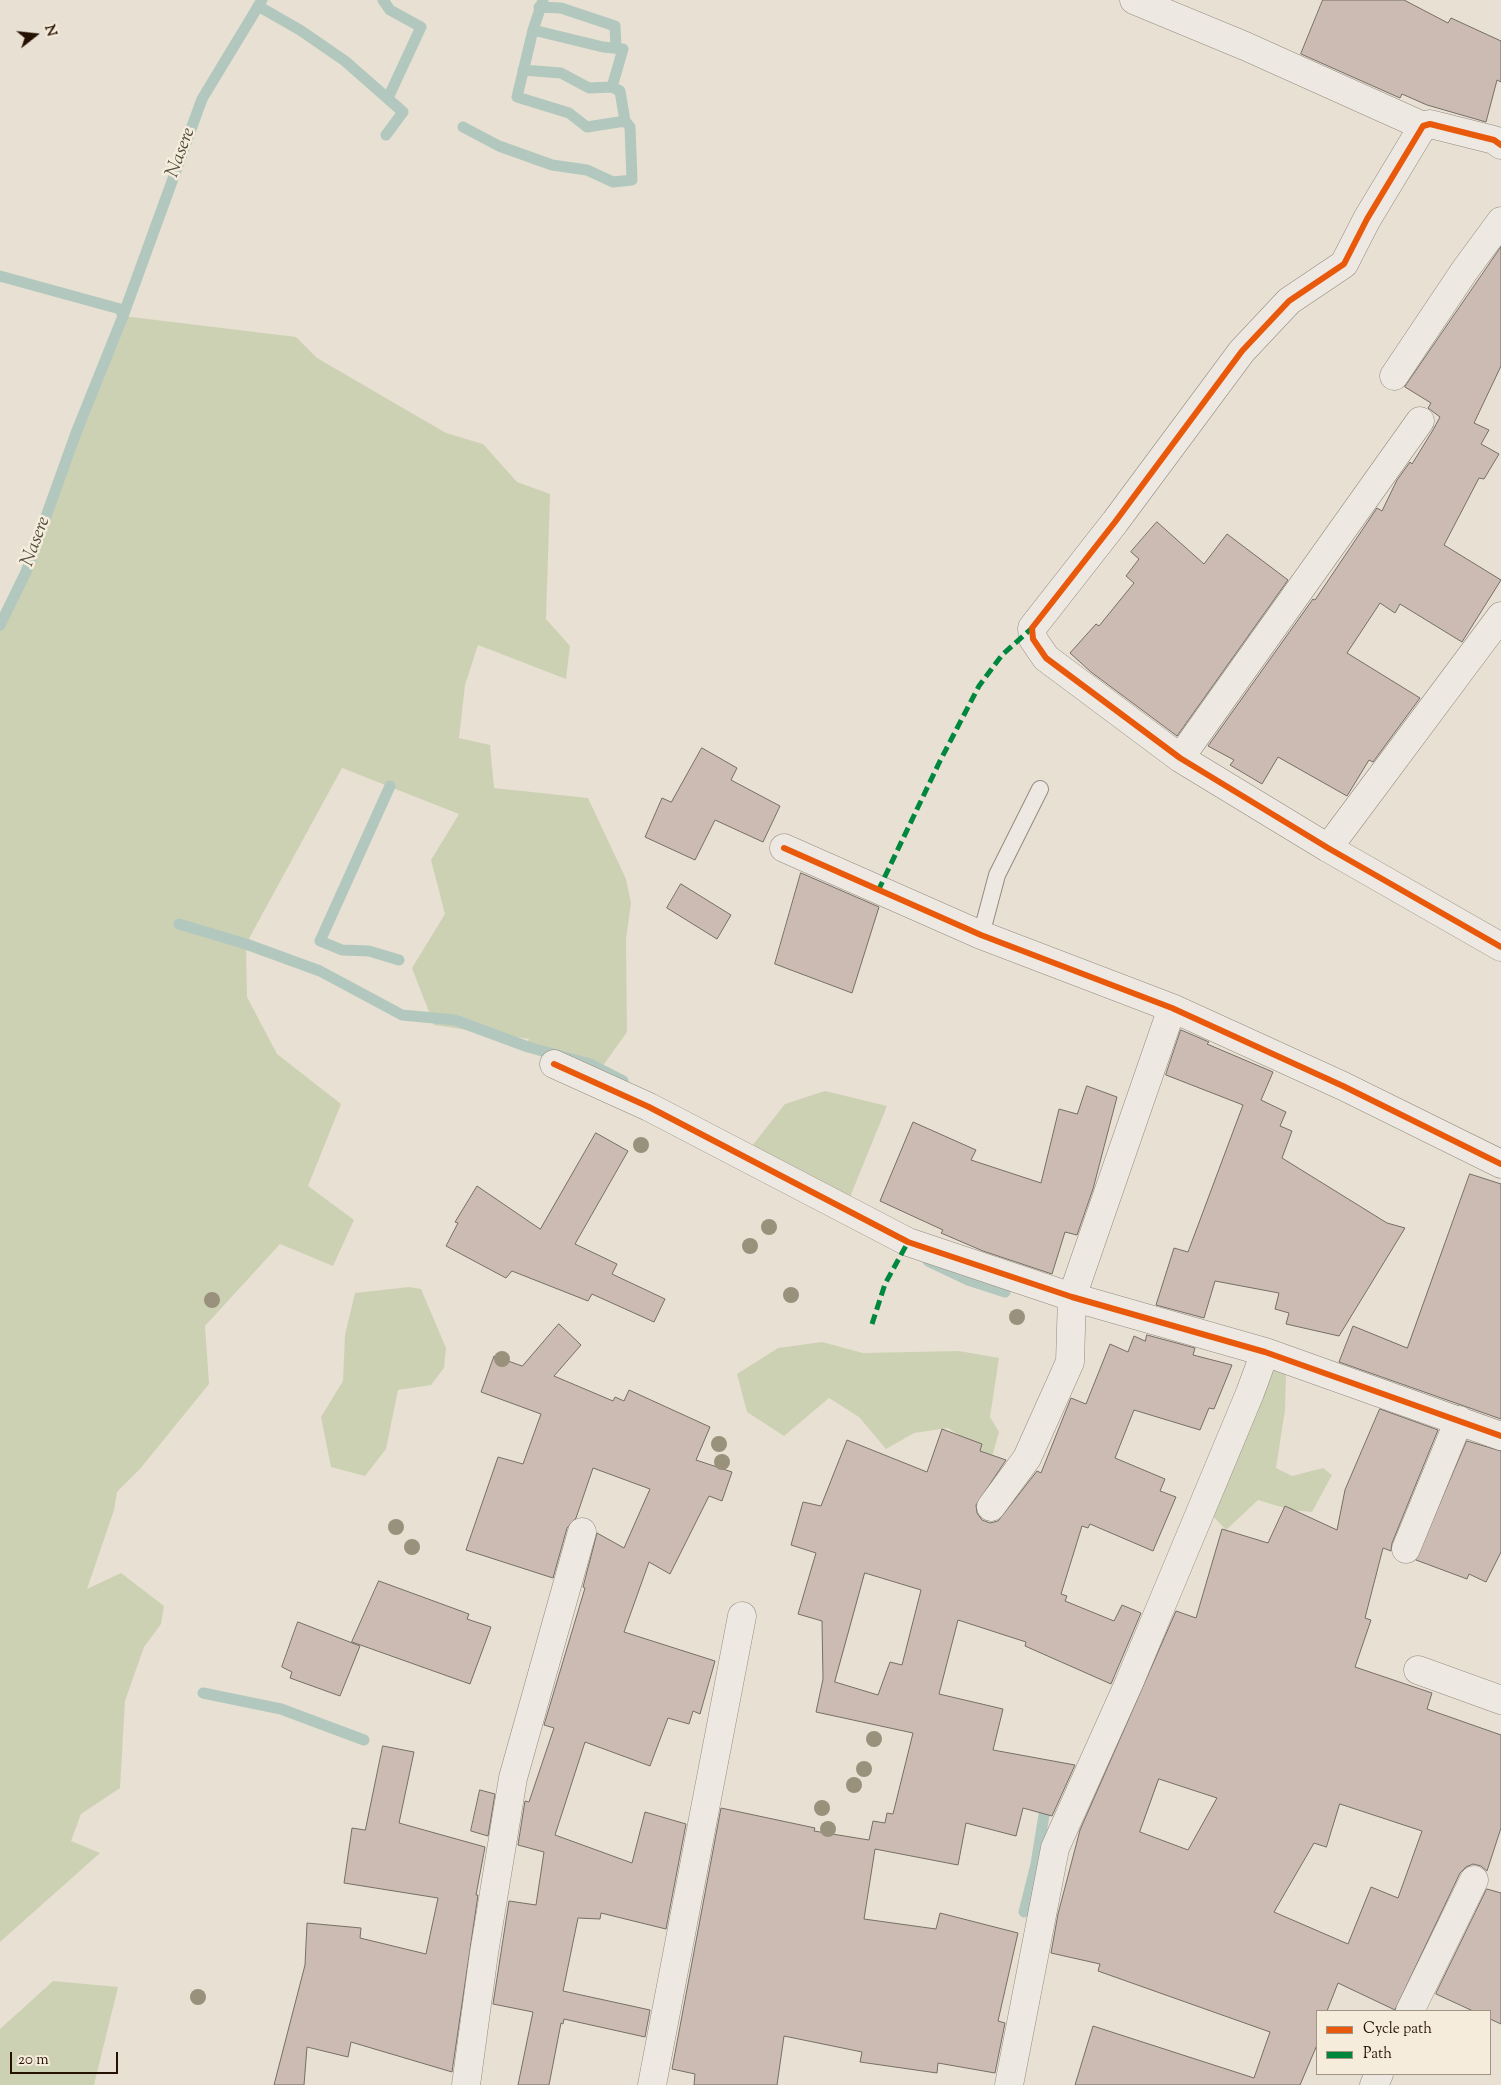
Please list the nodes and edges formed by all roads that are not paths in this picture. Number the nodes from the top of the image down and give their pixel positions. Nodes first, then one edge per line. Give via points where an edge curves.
1 (1134, 0) edge
2 (1423, 126) junction
3 (1499, 137) edge
4 (1501, 221) edge
5 (1394, 376) dead end
6 (1420, 421) dead end
7 (1501, 616) edge
8 (1180, 758) junction
9 (1040, 789) dead end
10 (784, 848) dead end
11 (1328, 848) junction
12 (981, 935) junction
13 (1499, 942) edge
14 (1172, 1008) junction
15 (554, 1064) dead end
16 (1501, 1164) edge
17 (1072, 1297) junction
18 (1265, 1352) junction
19 (1459, 1420) junction
20 (1501, 1436) edge
21 (991, 1507) dead end
22 (582, 1532) dead end
23 (1406, 1549) dead end
24 (742, 1616) dead end
25 (1418, 1670) dead end
26 (1501, 1700) edge
27 (1474, 1880) dead end
28 (1410, 2010) edge
29 (466, 2085) edge
30 (652, 2085) edge
31 (1009, 2085) edge

1 - 2 street
2 - 3 street via 1430,124
2 - 8 street via 1344,264 1288,300 1242,351 1032,628 1033,639 1046,658
4 - 5 street
6 - 8 street
7 - 11 street
8 - 11 street
9 - 12 lane via 997,875
10 - 12 street
11 - 13 street
12 - 14 street
14 - 16 street via 1343,1086
14 - 17 street
15 - 17 street via 649,1107 908,1242
17 - 18 street
17 - 21 street via 1070,1362 1027,1458
18 - 19 street
18 - 31 street via 1129,1683 1055,1848
19 - 20 street
19 - 23 street
22 - 29 street via 513,1778
24 - 30 street
25 - 26 street
27 - 28 street

